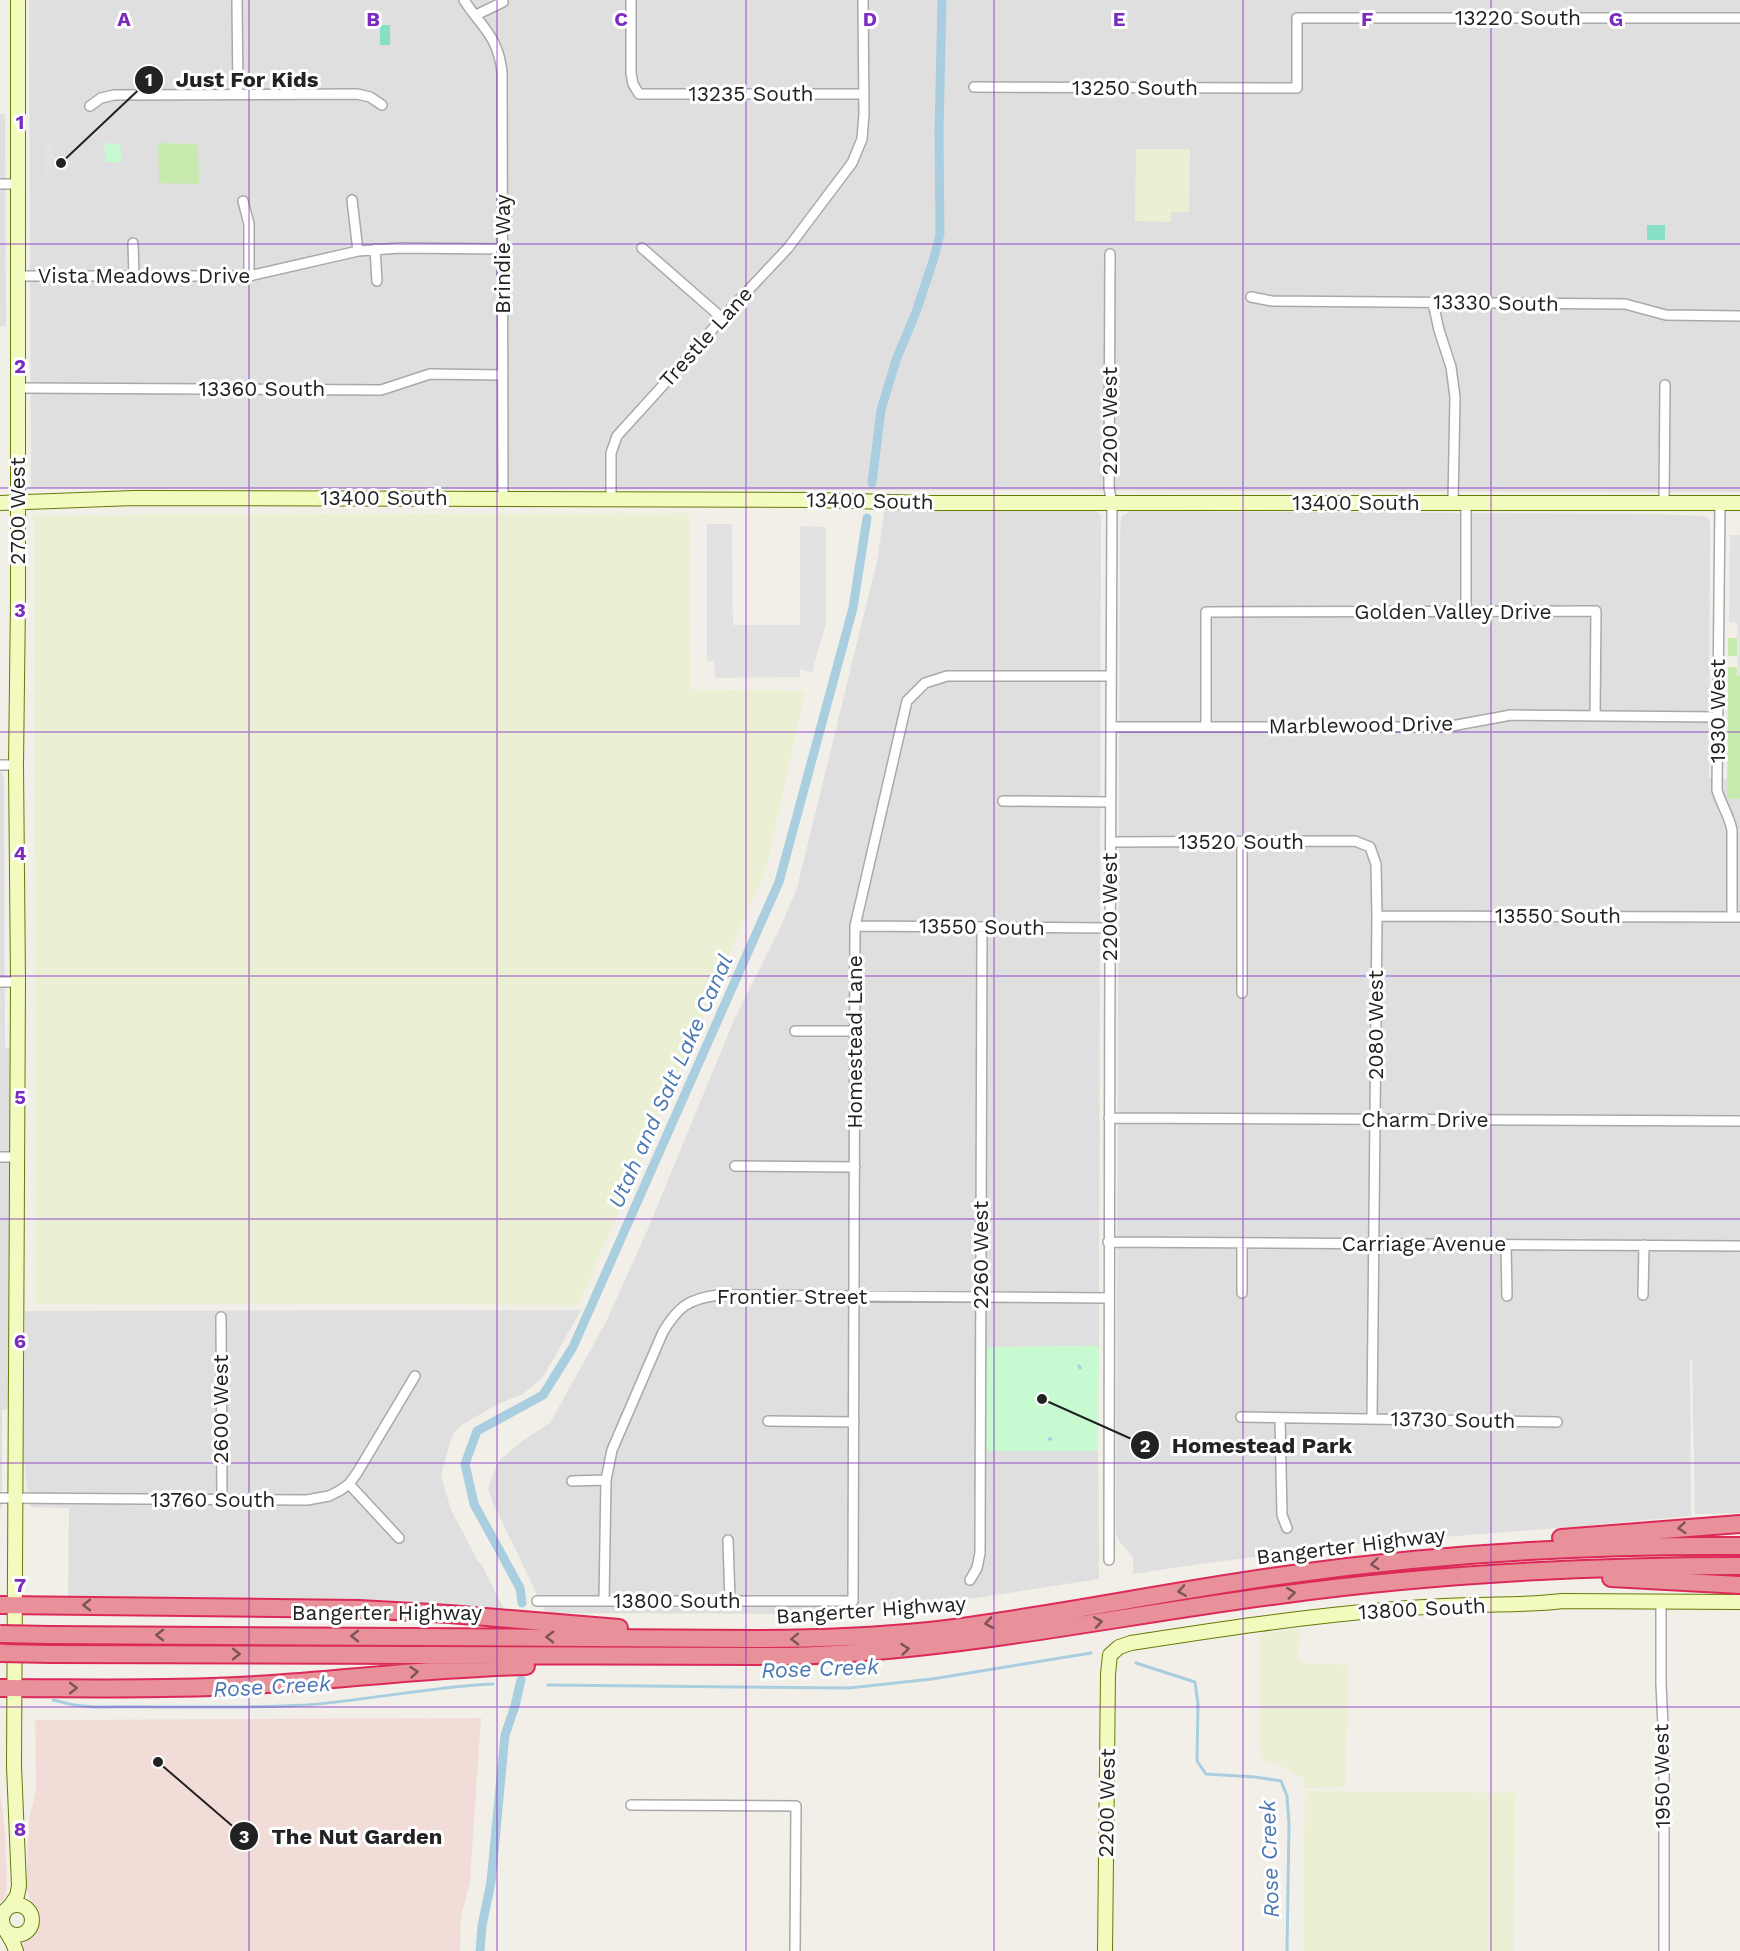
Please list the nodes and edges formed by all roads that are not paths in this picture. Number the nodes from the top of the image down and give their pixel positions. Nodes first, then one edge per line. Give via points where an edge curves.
1 (18, 0) edge
2 (237, 0) edge
3 (464, 0) edge
4 (631, 0) edge
5 (863, 0) edge
6 (503, 2) dead end
7 (476, 15) junction
8 (1740, 18) edge
9 (974, 87) dead end
10 (1297, 88) joint
11 (238, 94) junction
12 (864, 94) junction
13 (382, 105) dead end
14 (90, 106) dead end
15 (0, 184) edge
16 (18, 184) junction
17 (352, 200) dead end
18 (243, 201) dead end
19 (133, 243) dead end
20 (642, 248) dead end
21 (375, 249) junction
22 (502, 249) junction
23 (358, 251) junction
24 (1110, 254) dead end
25 (18, 276) junction
26 (249, 276) junction
27 (134, 277) junction
28 (377, 281) dead end
29 (1251, 297) dead end
30 (1433, 303) junction
31 (1740, 316) edge
32 (722, 318) junction
33 (503, 375) junction
34 (1665, 385) dead end
35 (18, 388) junction
36 (503, 499) junction
37 (611, 499) junction
38 (0, 502) edge
39 (17, 502) junction
40 (1112, 503) junction
41 (1460, 503) junction
42 (1664, 503) junction
43 (1719, 503) junction
44 (1740, 503) edge
45 (1466, 612) junction
46 (1111, 676) junction
47 (1595, 716) junction
48 (1717, 717) junction
49 (1111, 727) junction
50 (1206, 727) junction
51 (0, 765) edge
52 (16, 765) junction
53 (1003, 801) dead end
54 (1110, 802) junction
55 (1111, 842) junction
56 (1242, 842) junction
57 (1370, 847) joint
58 (1377, 916) junction
59 (1736, 917) edge
60 (855, 926) junction
61 (982, 927) junction
62 (1110, 928) junction
63 (0, 982) edge
64 (18, 982) junction
65 (1242, 993) dead end
66 (795, 1031) dead end
67 (855, 1031) junction
68 (1109, 1118) junction
69 (1375, 1120) junction
70 (1740, 1121) edge
71 (0, 1157) edge
72 (16, 1157) junction
73 (735, 1166) dead end
74 (855, 1167) junction
75 (1108, 1242) junction
76 (1242, 1244) junction
77 (1374, 1244) junction
78 (1506, 1245) junction
79 (1644, 1245) junction
80 (1740, 1246) edge
81 (1242, 1293) dead end
82 (1643, 1295) dead end
83 (981, 1296) junction
84 (1507, 1296) dead end
85 (855, 1297) junction
86 (1108, 1298) junction
87 (221, 1317) dead end
88 (415, 1376) dead end
89 (1241, 1417) dead end
90 (1280, 1418) junction
91 (1372, 1419) junction
92 (768, 1421) dead end
93 (854, 1422) junction
94 (1557, 1422) dead end
95 (606, 1480) junction
96 (572, 1481) dead end
97 (349, 1484) junction
98 (0, 1498) edge
99 (16, 1498) junction
100 (222, 1501) junction
101 (1740, 1524) edge
102 (1287, 1528) dead end
103 (399, 1538) dead end
104 (728, 1540) dead end
105 (1740, 1546) edge
106 (1433, 1558) junction
107 (1109, 1560) dead end
108 (1740, 1566) edge
109 (1481, 1575) junction
110 (970, 1580) dead end
111 (1740, 1585) edge
112 (537, 1601) dead end
113 (604, 1601) junction
114 (730, 1601) junction
115 (853, 1601) joint
116 (1661, 1601) junction
117 (1740, 1602) edge
118 (8, 1605) edge
119 (0, 1634) edge
120 (755, 1640) junction
121 (0, 1653) edge
122 (1110, 1655) joint
123 (700, 1656) junction
124 (7, 1688) edge
125 (632, 1805) dead end
126 (19, 1886) junction
127 (27, 1908) junction
128 (5, 1910) edge
129 (3, 1928) edge
130 (27, 1932) junction
131 (17, 1951) edge
132 (795, 1951) edge
133 (1105, 1951) edge
134 (1664, 1951) edge

1 - 16 street, 2700 West
2 - 11 street
3 - 7 street, Brindie Way
4 - 12 street, 13235 South via 631,73 639,94
5 - 12 street, Trestle Lane
6 - 7 street
7 - 22 street, Brindie Way via 494,41 501,64
8 - 10 street, 13220 South via 1297,18
9 - 10 street, 13250 South
11 - 13 street via 357,94
11 - 14 street via 114,94
12 - 32 street, Trestle Lane via 862,139 852,163 788,248
15 - 16 street
16 - 25 street, 2700 West
17 - 23 street
18 - 26 street via 249,224
19 - 27 street
20 - 32 street
21 - 22 street, Vista Meadows Drive
21 - 23 street, Vista Meadows Drive
21 - 28 street
22 - 33 street, Brindie Way
23 - 26 street, Vista Meadows Drive
24 - 40 street, 2200 West
25 - 27 street, Vista Meadows Drive
25 - 35 street, 2700 West
26 - 27 street, Vista Meadows Drive
29 - 30 street, 13330 South via 1272,301
30 - 31 street, 13330 South via 1625,304 1666,315
30 - 41 street via 1451,367
32 - 37 street, Trestle Lane via 617,436 612,447
33 - 35 street, 13360 South via 430,374 381,390
33 - 36 street, Brindie Way
34 - 42 street
35 - 39 street, 2700 West
36 - 37 street, 13400 South
36 - 39 street, 13400 South via 134,498
37 - 40 street, 13400 South
38 - 39 street, 13400 South
39 - 52 street, 2700 West
40 - 41 street, 13400 South
40 - 46 street, 2200 West
41 - 42 street, 13400 South
41 - 45 street
42 - 43 street, 13400 South
43 - 44 street, 13400 South
43 - 48 street, 1930 West
45 - 47 street, Golden Valley Drive via 1596,611
45 - 50 street, Golden Valley Drive via 1206,612
46 - 49 street, 2200 West
46 - 60 street, Homestead Lane via 947,676 925,683 907,701
47 - 48 street, Marblewood Drive
47 - 50 street, Marblewood Drive via 1511,715 1446,727
48 - 59 street, 1930 West via 1717,790 1732,830
49 - 50 street, Marblewood Drive
49 - 54 street, 2200 West
51 - 52 street
52 - 64 street, 2700 West
53 - 54 street
54 - 55 street, 2200 West
55 - 56 street, 13520 South
55 - 62 street, 2200 West
56 - 57 street, 13520 South via 1355,841
56 - 65 street
57 - 58 street, 2080 West via 1376,864
58 - 59 street, 13550 South
58 - 69 street, 2080 West
60 - 61 street, 13550 South
60 - 67 street, Homestead Lane
61 - 62 street, 13550 South
61 - 83 street, 2260 West
62 - 68 street, 2200 West
63 - 64 street
64 - 72 street, 2700 West
66 - 67 street
67 - 74 street, Homestead Lane
68 - 69 street, Charm Drive
68 - 75 street, 2200 West
69 - 70 street, Charm Drive
69 - 77 street, 2080 West
71 - 72 street
72 - 99 street, 2700 West
73 - 74 street
74 - 85 street, Homestead Lane
75 - 76 street, Carriage Avenue
75 - 86 street, 2200 West
76 - 77 street, Carriage Avenue
76 - 81 street
77 - 78 street, Carriage Avenue
77 - 91 street, 2080 West
78 - 79 street, Carriage Avenue
78 - 84 street
79 - 80 street, Carriage Avenue
79 - 82 street
83 - 85 street, Frontier Street
83 - 86 street, Frontier Street
83 - 110 street, 2260 West via 980,1553
85 - 93 street, Homestead Lane
85 - 95 street, Frontier Street via 718,1295 686,1304 673,1315 663,1332 612,1450
86 - 107 street, 2200 West
87 - 100 street, 2600 West
88 - 97 street
89 - 90 street, 13730 South
90 - 91 street, 13730 South
90 - 102 street via 1282,1515
91 - 94 street, 13730 South
92 - 93 street
93 - 115 street, Homestead Lane
95 - 96 street
95 - 113 street, Frontier Street
97 - 100 street, 13760 South via 318,1499
97 - 103 street
98 - 99 street, 13760 South
99 - 100 street, 13760 South
99 - 118 street, 2700 West
101 -> 106 highway via 1530,1542
104 - 114 street
105 - 106 highway, Bangerter Highway via 1598,1548
106 -> 120 highway, Bangerter Highway via 1292,1574 936,1630 848,1638
108 - 109 highway, Bangerter Highway
109 - 111 highway
123 -> 109 highway, Bangerter Highway via 901,1650 1279,1594
112 - 113 street, 13800 South
113 - 114 street, 13800 South
114 - 115 street, 13800 South
116 - 117 street, 13800 South
116 - 122 street, 13800 South via 1385,1609 1131,1643
116 - 134 street, 1950 West
120 -> 118 highway via 389,1610
118 - 124 street, 2700 West
120 -> 119 highway, Bangerter Highway, bridge
121 -> 123 highway, Bangerter Highway, bridge
122 - 133 street, 2200 West
124 -> 123 highway via 236,1686
124 - 126 street, 2700 West
125 - 132 street via 796,1806
126 - 127 street, 2700 West
126 - 128 street, 2700 West via 17,1896
127 - 128 street via 19,1904
127 - 130 street via 32,1920
128 - 129 street
129 - 130 street via 19,1935
129 - 131 street
130 - 131 street

